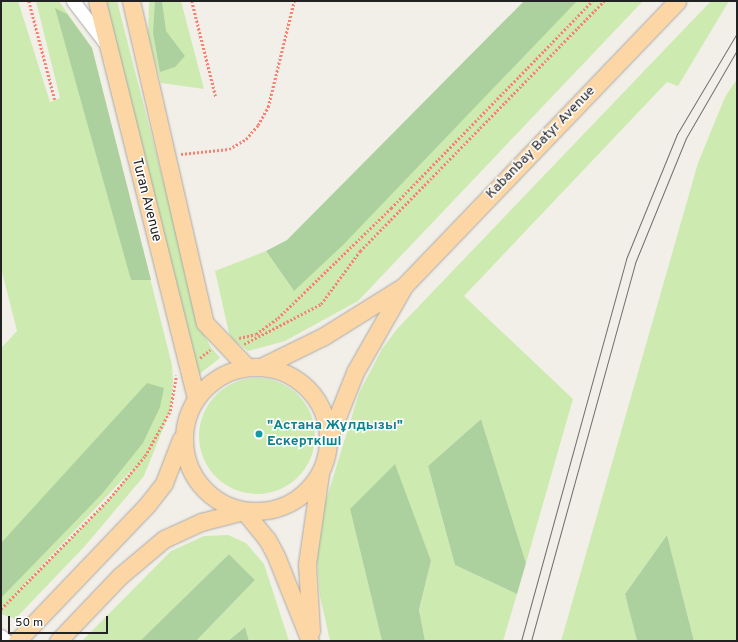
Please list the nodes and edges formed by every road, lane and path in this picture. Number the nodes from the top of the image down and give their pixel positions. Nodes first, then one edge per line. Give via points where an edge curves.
1 (29, 1) edge
2 (73, 1) edge
3 (97, 1) edge
4 (131, 1) edge
5 (140, 1) edge
6 (192, 1) edge
7 (294, 1) edge
8 (592, 1) edge
9 (604, 1) edge
10 (677, 1) edge
11 (139, 34) junction
12 (108, 47) junction
13 (216, 97) dead end
14 (55, 100) dead end
15 (167, 155) junction
16 (404, 286) junction
17 (232, 346) junction
18 (212, 349) dead end
19 (194, 362) dead end
20 (254, 367) junction
21 (178, 372) dead end
22 (196, 398) junction
23 (183, 433) junction
24 (328, 440) junction
25 (321, 471) junction
26 (244, 511) junction
27 (1, 609) edge
28 (1, 636) edge
29 (6, 641) edge
30 (17, 641) edge
31 (58, 641) edge
32 (310, 641) edge

1 - 14 path
2 - 12 lane
3 - 12 main road, Turan Avenue
4 - 11 main road, Turan Avenue
5 - 11 lane
6 - 13 path
7 - 15 path via 268,107 258,125 246,139 229,149
8 - 17 path via 391,208 278,318 256,334
9 - 17 path via 360,251 321,304
10 - 16 main road, Kabanbay Batyr Avenue
11 - 15 main road, Turan Avenue
12 - 22 main road, Turan Avenue
15 - 17 main road, Turan Avenue via 205,324
16 - 20 main road, Kabanbay Batyr Avenue via 318,339
16 - 24 main road, Kabanbay Batyr Avenue via 355,372
17 - 20 main road, Turan Avenue
18 - 19 path
20 - 22 main road, Kabanbay Batyr Avenue via 227,372 210,383
20 - 24 main road via 287,374 309,390 323,414
21 - 27 path via 173,381 170,411 145,456 110,498
22 - 23 main road
23 - 26 main road via 186,459 197,482 216,500
23 - 30 main road via 164,483 147,505
24 - 25 main road
25 - 26 main road via 303,494 284,506 268,511
25 - 32 main road via 307,564
26 - 31 main road via 201,522 164,539 120,576
26 - 32 main road via 267,538
28 - 29 lane

